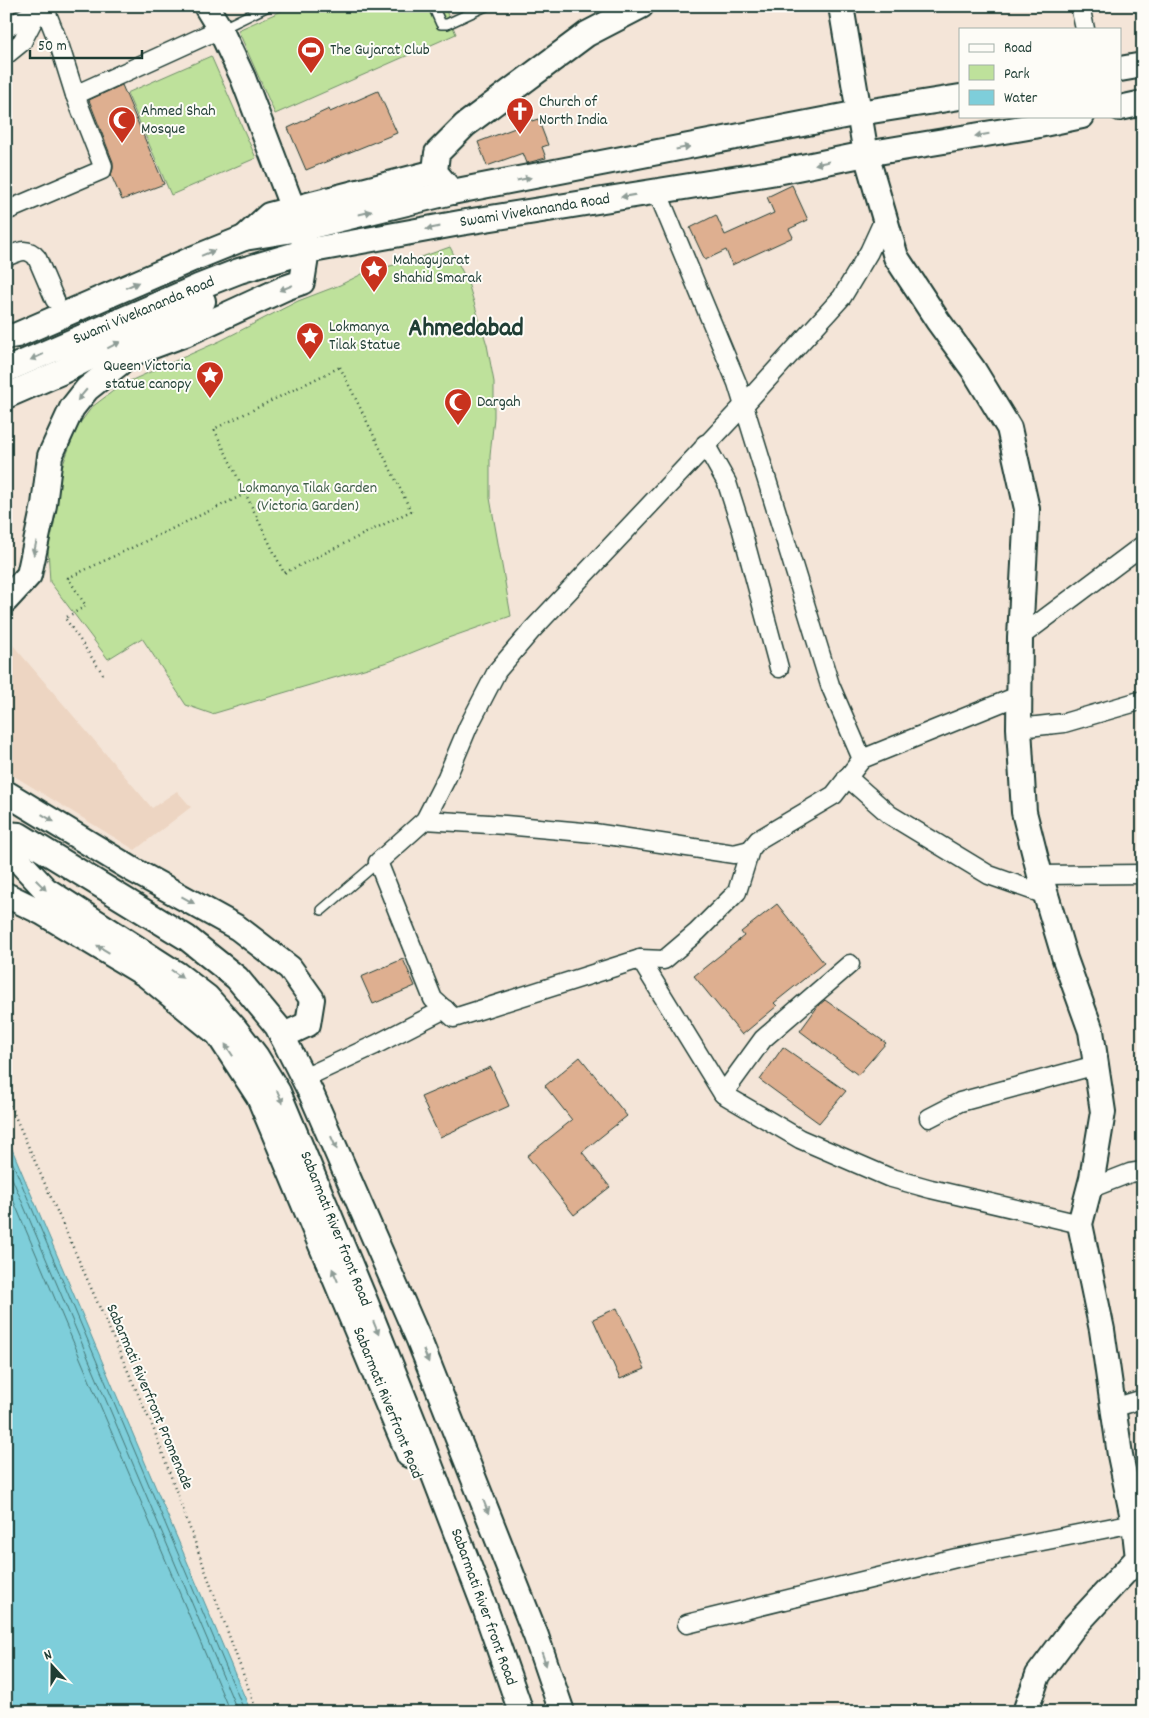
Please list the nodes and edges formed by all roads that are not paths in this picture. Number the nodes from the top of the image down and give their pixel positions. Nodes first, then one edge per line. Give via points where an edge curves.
1 (206, 6) edge
2 (268, 6) edge
3 (432, 6) edge
4 (486, 6) edge
5 (841, 6) edge
6 (1080, 6) edge
7 (41, 8) edge
8 (629, 9) edge
9 (6, 28) edge
10 (1085, 28) edge
11 (220, 29) junction
12 (6, 55) edge
13 (1143, 65) edge
14 (1122, 69) edge
15 (75, 95) junction
16 (959, 96) edge
17 (1143, 103) edge
18 (1122, 108) edge
19 (859, 113) junction
20 (1072, 118) edge
21 (866, 154) junction
22 (435, 172) junction
23 (657, 191) junction
24 (452, 192) junction
25 (6, 210) edge
26 (884, 217) junction
27 (296, 219) junction
28 (307, 251) junction
29 (6, 257) edge
30 (240, 271) junction
31 (55, 300) dead end
32 (6, 337) edge
33 (6, 370) edge
34 (6, 396) edge
35 (744, 404) junction
36 (706, 444) junction
37 (1143, 545) edge
38 (6, 600) edge
39 (1020, 637) junction
40 (779, 668) dead end
41 (1020, 695) junction
42 (1143, 700) edge
43 (1020, 728) junction
44 (862, 759) junction
45 (848, 777) junction
46 (6, 792) edge
47 (425, 820) junction
48 (7, 849) edge
49 (750, 850) junction
50 (378, 862) junction
51 (1143, 874) edge
52 (1043, 885) junction
53 (6, 895) edge
54 (322, 910) dead end
55 (640, 959) junction
56 (850, 964) dead end
57 (445, 1009) junction
58 (282, 1036) junction
59 (1096, 1065) junction
60 (304, 1078) junction
61 (723, 1094) junction
62 (929, 1118) dead end
63 (1143, 1171) edge
64 (1089, 1189) junction
65 (1080, 1224) junction
66 (1143, 1399) edge
67 (1113, 1408) junction
68 (1134, 1523) junction
69 (1140, 1558) edge
70 (687, 1624) dead end
71 (506, 1712) edge
72 (521, 1712) edge
73 (562, 1712) edge
74 (1025, 1712) edge

1 - 11 main road
2 - 11 lane
3 - 4 lane via 441,24 447,24
5 - 19 main road
6 - 10 street
7 - 9 street
7 - 12 street via 22,42
7 - 15 street via 60,47
8 - 22 main road via 587,34 465,125 437,153
11 - 15 street
11 - 27 main road via 243,78
13 - 14 main road
15 - 25 street via 102,162 102,170
16 - 19 main road
17 - 18 main road
19 - 21 main road
24 -> 19 main road
20 -> 21 main road, Swami Vivekananda Road
21 -> 23 main road, Swami Vivekananda Road
21 - 26 main road
22 - 24 main road
22 - 27 main road
23 -> 28 main road, Swami Vivekananda Road
23 - 35 street
27 -> 24 main road
26 - 35 street via 869,252 842,297
26 - 39 main road via 896,257 973,369 1008,428 1027,509
27 - 28 main road
32 -> 27 main road via 244,238 269,215
28 - 30 main road, Swami Vivekananda Road
28 -> 38 main road via 302,282 185,334 131,354 87,389 72,408 50,456 44,505 29,575
29 - 31 street via 28,250 33,253
30 -> 33 main road, Swami Vivekananda Road
34 -> 30 main road via 59,373 209,297
35 - 36 street
35 - 44 street via 830,685
36 - 40 street via 727,483
36 - 47 street via 497,671
37 - 39 street
39 - 41 main road
41 - 43 main road
41 - 44 street
42 - 43 street via 1064,723
43 - 52 main road via 1024,812
44 - 45 street
45 - 49 street via 834,795 758,840
45 - 52 street via 890,815 989,875
46 -> 58 main road via 133,870 238,928 290,968 312,999 308,1024
47 - 49 street via 594,833 734,854
47 - 50 street
48 - 58 main road via 19,835 187,938 237,978
48 -> 72 main road, Sabarmati River front Road via 45,889 207,997 256,1056 278,1092 417,1431
49 - 55 street via 737,892 697,932 664,960
50 - 54 lane
50 - 57 street via 433,999
51 - 52 street
52 - 59 main road via 1091,1031
71 -> 53 main road, Sabarmati Riverfront Road via 414,1466 259,1097 218,1034 146,975 43,913
55 - 57 street via 454,1018
55 - 61 street
56 - 61 street via 763,1039
57 - 60 street
58 - 60 main road
59 - 62 street via 960,1102
59 - 64 main road via 1103,1112
60 -> 73 main road via 420,1340 536,1636
61 - 65 street via 800,1140 888,1177
63 - 64 street
64 - 65 main road
65 - 67 main road via 1102,1330
66 - 67 street
67 - 68 main road
68 - 69 main road
68 - 70 street via 956,1558
69 - 74 main road via 1073,1628 1038,1675

